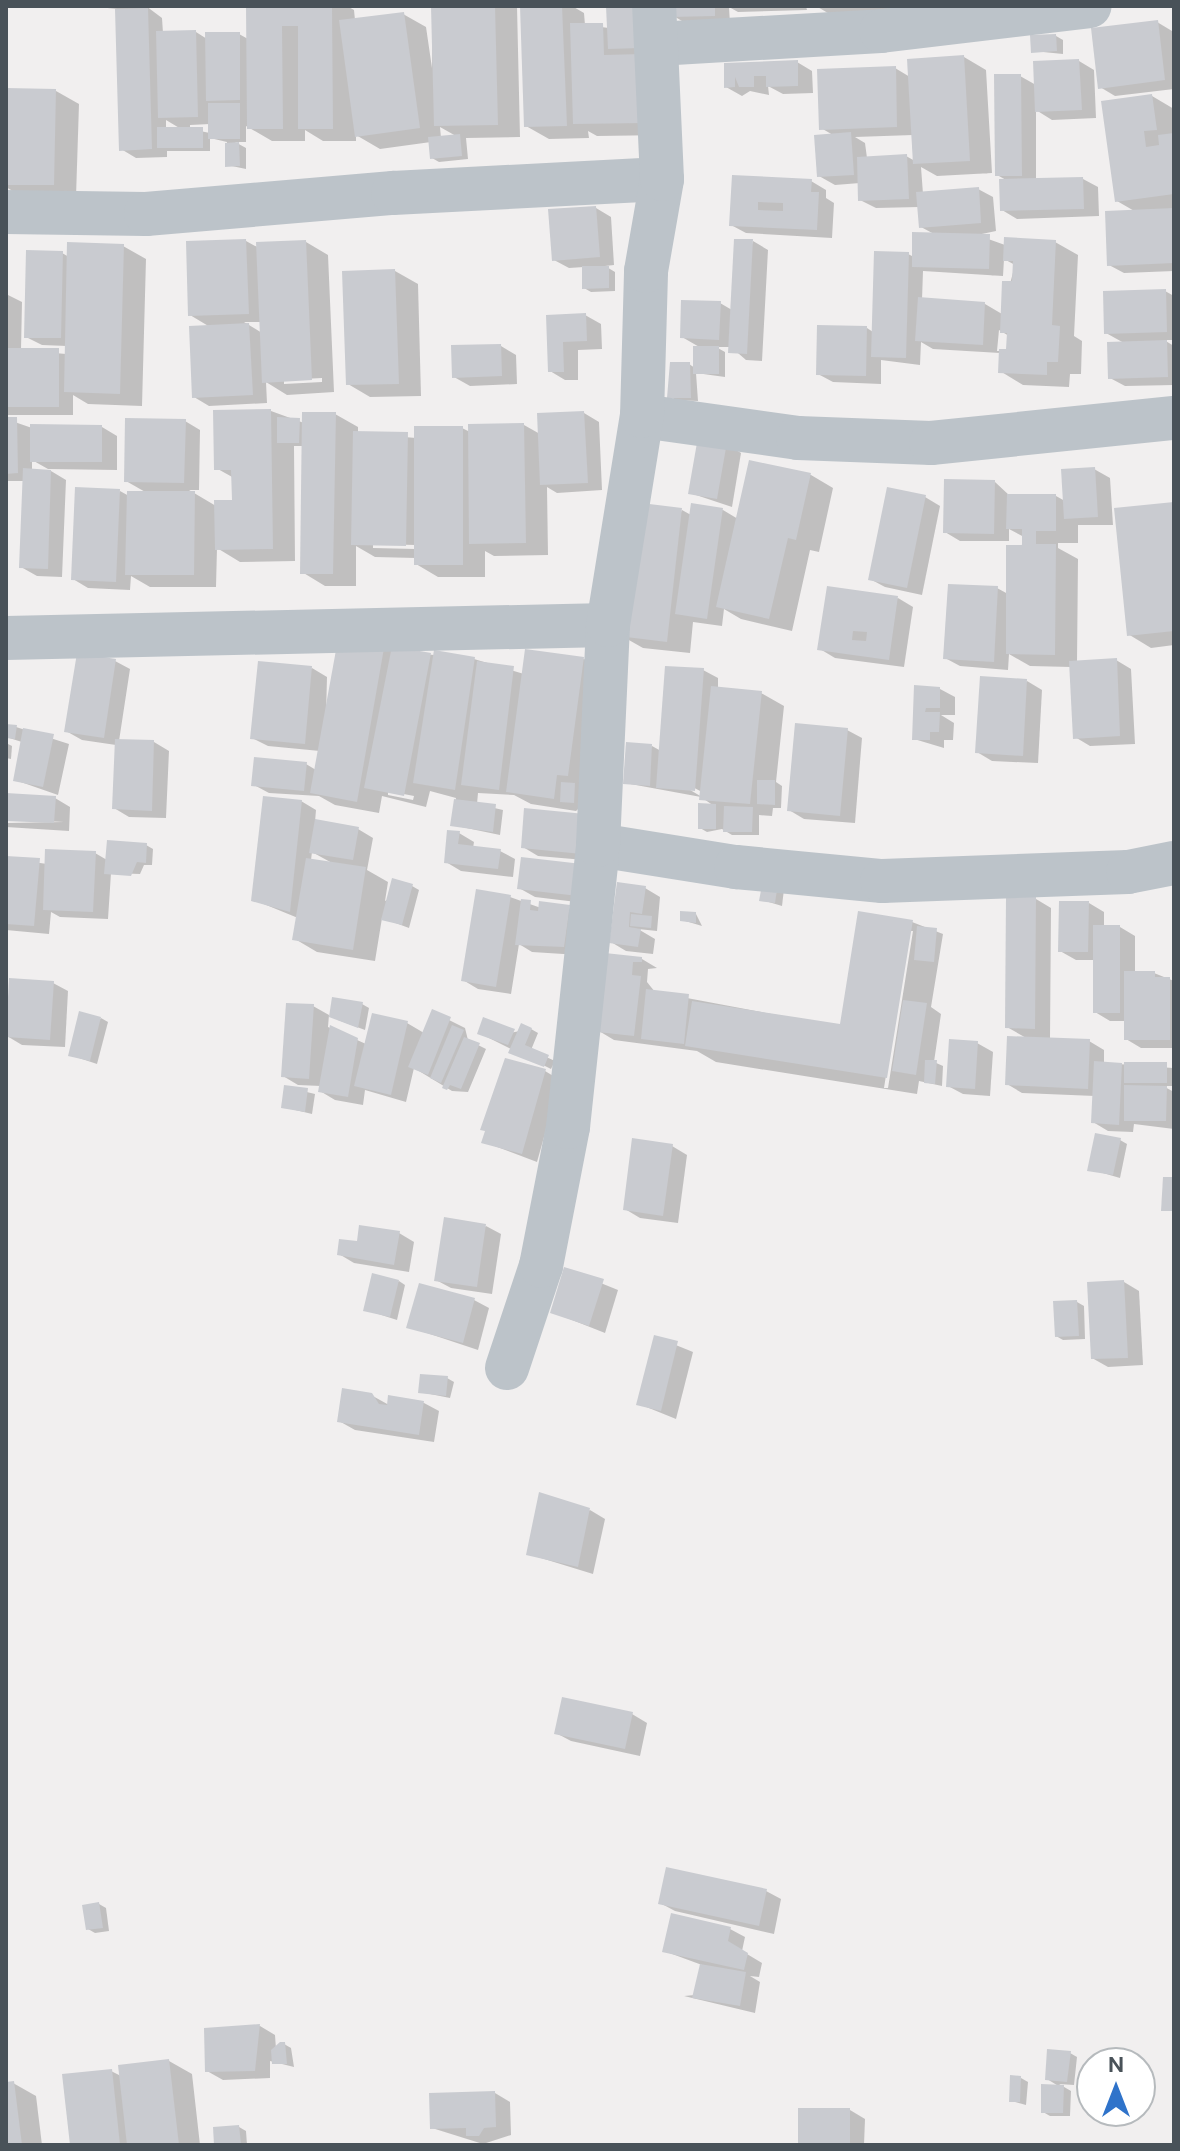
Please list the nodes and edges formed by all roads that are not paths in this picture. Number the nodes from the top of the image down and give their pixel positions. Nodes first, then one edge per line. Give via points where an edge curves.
1 (1090, 6) edge
2 (656, 25) edge
3 (662, 179) junction
4 (6, 212) edge
5 (642, 416) junction
6 (1174, 418) edge
7 (608, 625) junction
8 (6, 638) edge
9 (598, 845) junction
10 (1174, 863) edge
11 (507, 1368) dead end

1 - 2 street via 881,31
2 - 3 street
3 - 4 street via 393,193 146,214
3 - 5 street via 646,271
5 - 6 street via 798,438 931,443
5 - 7 street
7 - 8 street
7 - 9 street
9 - 10 street via 736,867 882,881 1128,872
9 - 11 street via 568,1127 541,1266

